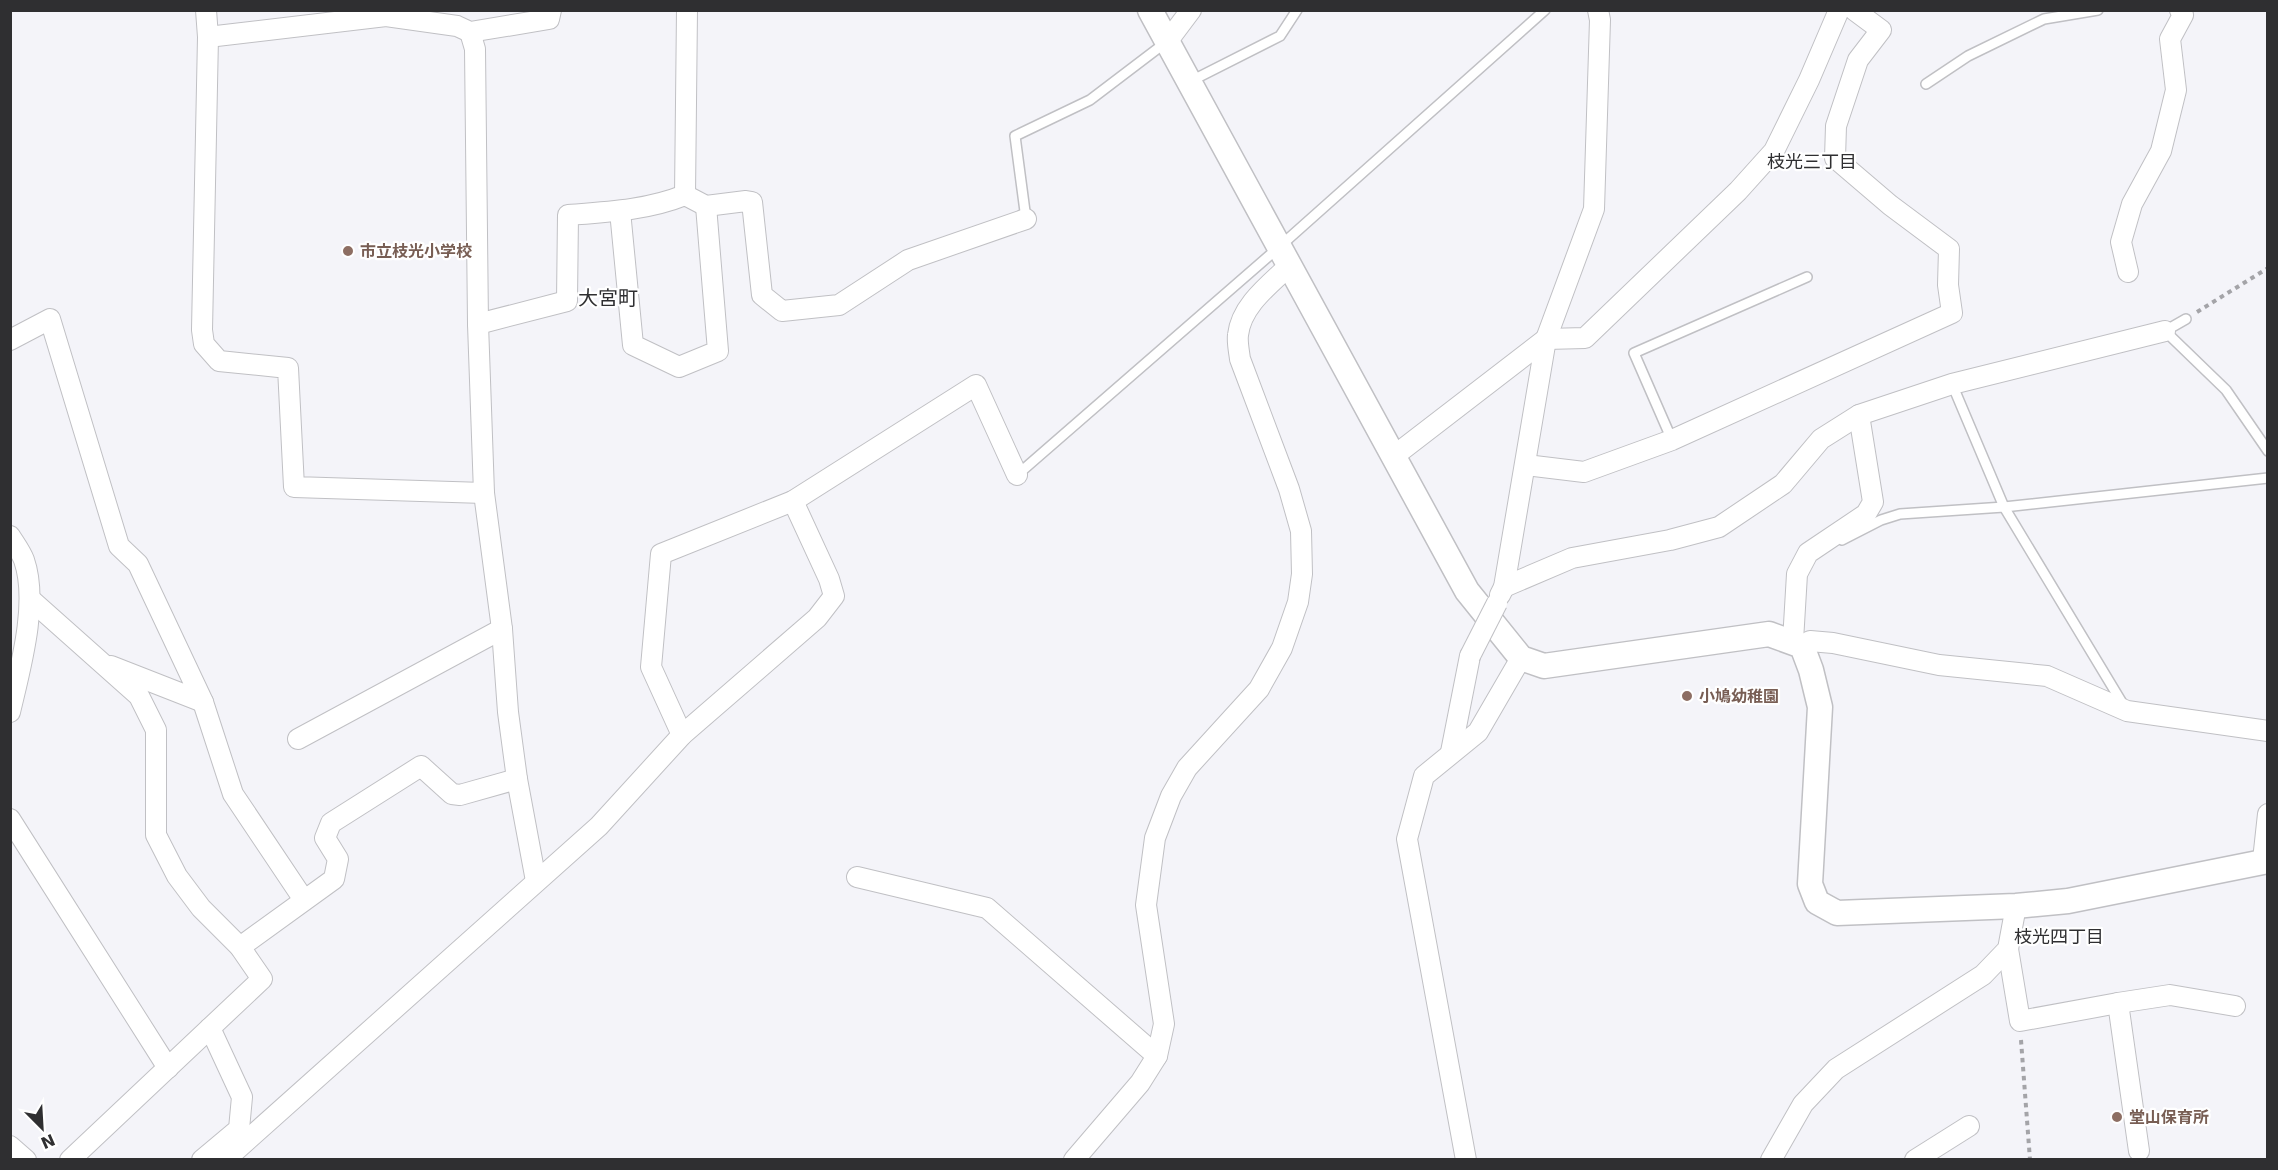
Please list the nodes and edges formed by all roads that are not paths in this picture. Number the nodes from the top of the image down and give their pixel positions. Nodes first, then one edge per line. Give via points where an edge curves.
1 (206, 10) edge
2 (551, 10) edge
3 (687, 10) edge
4 (1150, 10) edge
5 (1191, 10) edge
6 (1297, 10) edge
7 (1545, 10) edge
8 (1839, 10) edge
9 (1854, 10) edge
10 (2098, 10) edge
11 (2180, 10) edge
12 (386, 13) edge
13 (1604, 14) edge
14 (470, 32) junction
15 (208, 37) junction
16 (1167, 42) junction
17 (1189, 83) junction
18 (1926, 84) dead end
19 (685, 195) junction
20 (706, 206) junction
21 (620, 211) junction
22 (1026, 219) joint
23 (1283, 257) junction
24 (2128, 272) dead end
25 (1807, 277) dead end
26 (2186, 319) road end
27 (478, 324) junction
28 (2165, 331) junction
29 (1546, 339) junction
30 (10, 340) edge
31 (1952, 384) junction
32 (1858, 415) junction
33 (1672, 440) junction
34 (2268, 451) edge
35 (1394, 456) junction
36 (1526, 465) junction
37 (1017, 475) joint
38 (2268, 478) edge
39 (484, 493) junction
40 (794, 501) junction
41 (2004, 507) junction
42 (10, 536) edge
43 (1804, 560) junction
44 (1500, 595) junction
45 (30, 599) junction
46 (502, 629) junction
47 (1797, 643) junction
48 (1521, 658) junction
49 (97, 661) junction
50 (203, 702) junction
51 (2127, 711) junction
52 (10, 712) edge
53 (2268, 731) edge
54 (682, 735) junction
55 (298, 739) dead end
56 (1451, 752) junction
57 (517, 779) junction
58 (2268, 814) edge
59 (10, 819) edge
60 (2265, 861) edge
61 (857, 877) dead end
62 (536, 880) junction
63 (304, 900) junction
64 (2016, 906) junction
65 (240, 947) junction
66 (2008, 949) junction
67 (2118, 1003) junction
68 (2235, 1006) dead end
69 (210, 1028) junction
70 (1157, 1056) junction
71 (168, 1068) junction
72 (1969, 1126) dead end
73 (10, 1146) edge
74 (2139, 1151) dead end
75 (1779, 1156) edge
76 (26, 1160) edge
77 (70, 1160) edge
78 (202, 1160) edge
79 (225, 1160) edge
80 (1074, 1160) edge
81 (1466, 1160) edge
82 (1915, 1160) edge

1 - 15 street
2 - 14 street via 549,19
3 - 19 street
4 - 16 street
5 - 16 street
6 - 17 lane via 1281,36
7 - 23 lane
8 - 29 street via 1774,151 1738,191 1585,338
9 - 33 street via 1881,30 1858,60 1836,126 1835,158 1949,249 1952,314
10 - 18 lane via 2044,19 1968,56
11 - 24 street via 2183,15 2170,39 2176,90 2161,151 2132,204 2121,242
12 - 14 street
12 - 15 street
13 - 29 street via 1594,209
14 - 27 street via 475,49
15 - 39 street via 204,344 219,361 288,368 294,487
16 - 17 street
16 - 22 lane via 1090,100 1015,136
17 - 23 street
19 - 20 street
19 - 21 street via 664,204
20 - 21 street via 718,351 679,367 633,345
20 - 22 street via 752,202 762,295 782,311 839,304 908,260
21 - 27 street via 568,215 567,301
23 - 35 street
23 - 37 lane
23 - 70 street via 1242,317 1237,336 1240,359 1301,531 1298,602 1282,648 1259,688 1187,768 1155,838 1146,905 1164,1024
25 - 33 lane via 1634,353
26 - 28 lane
27 - 39 street
28 - 31 street
28 - 34 lane via 2226,390
29 - 35 street
29 - 36 street
30 - 50 street via 50,320 119,546 138,564
31 - 32 street
31 - 41 lane
32 - 43 street via 1873,502 1866,514 1808,553
32 - 44 street via 1821,439 1783,484 1719,527 1572,558
33 - 36 street via 1584,472
35 - 48 street via 1467,591
36 - 44 street
37 - 40 street via 976,385
38 - 41 lane
39 - 46 street
40 - 54 street via 834,596 817,618
40 - 54 street via 662,554 651,667
41 - 43 lane via 1900,514
41 - 51 lane
42 - 45 street via 24,561
43 - 47 street via 1797,574
44 - 56 street, bridge via 1470,656
45 - 49 street
45 - 52 street via 23,660
46 - 55 street
46 - 57 street
47 - 48 street via 1769,634 1544,666
47 - 51 street via 1833,643 1939,665 2047,676
47 - 64 street via 1811,669 1820,707 1810,884 1816,902 1837,913
48 - 56 street via 1478,732
49 - 50 street
49 - 65 street via 139,696 156,730 156,835 177,876 201,908
50 - 63 street via 233,794
51 - 53 street
54 - 62 street via 599,826
56 - 81 street via 1424,776 1407,839
57 - 62 street
57 - 63 street via 452,794 421,766 331,823 325,838 338,859 334,879
58 - 60 street
59 - 71 street
60 - 64 street via 2068,901
61 - 70 street via 987,908
62 - 79 street
63 - 65 street
64 - 66 street
65 - 69 street via 262,979
66 - 67 street via 2020,1021
66 - 75 street via 1983,975 1836,1069 1803,1104
67 - 68 street via 2170,995
67 - 74 street
69 - 71 street
69 - 78 street via 242,1097 239,1129
70 - 80 street via 1140,1083
71 - 77 street
72 - 82 street
73 - 76 street

